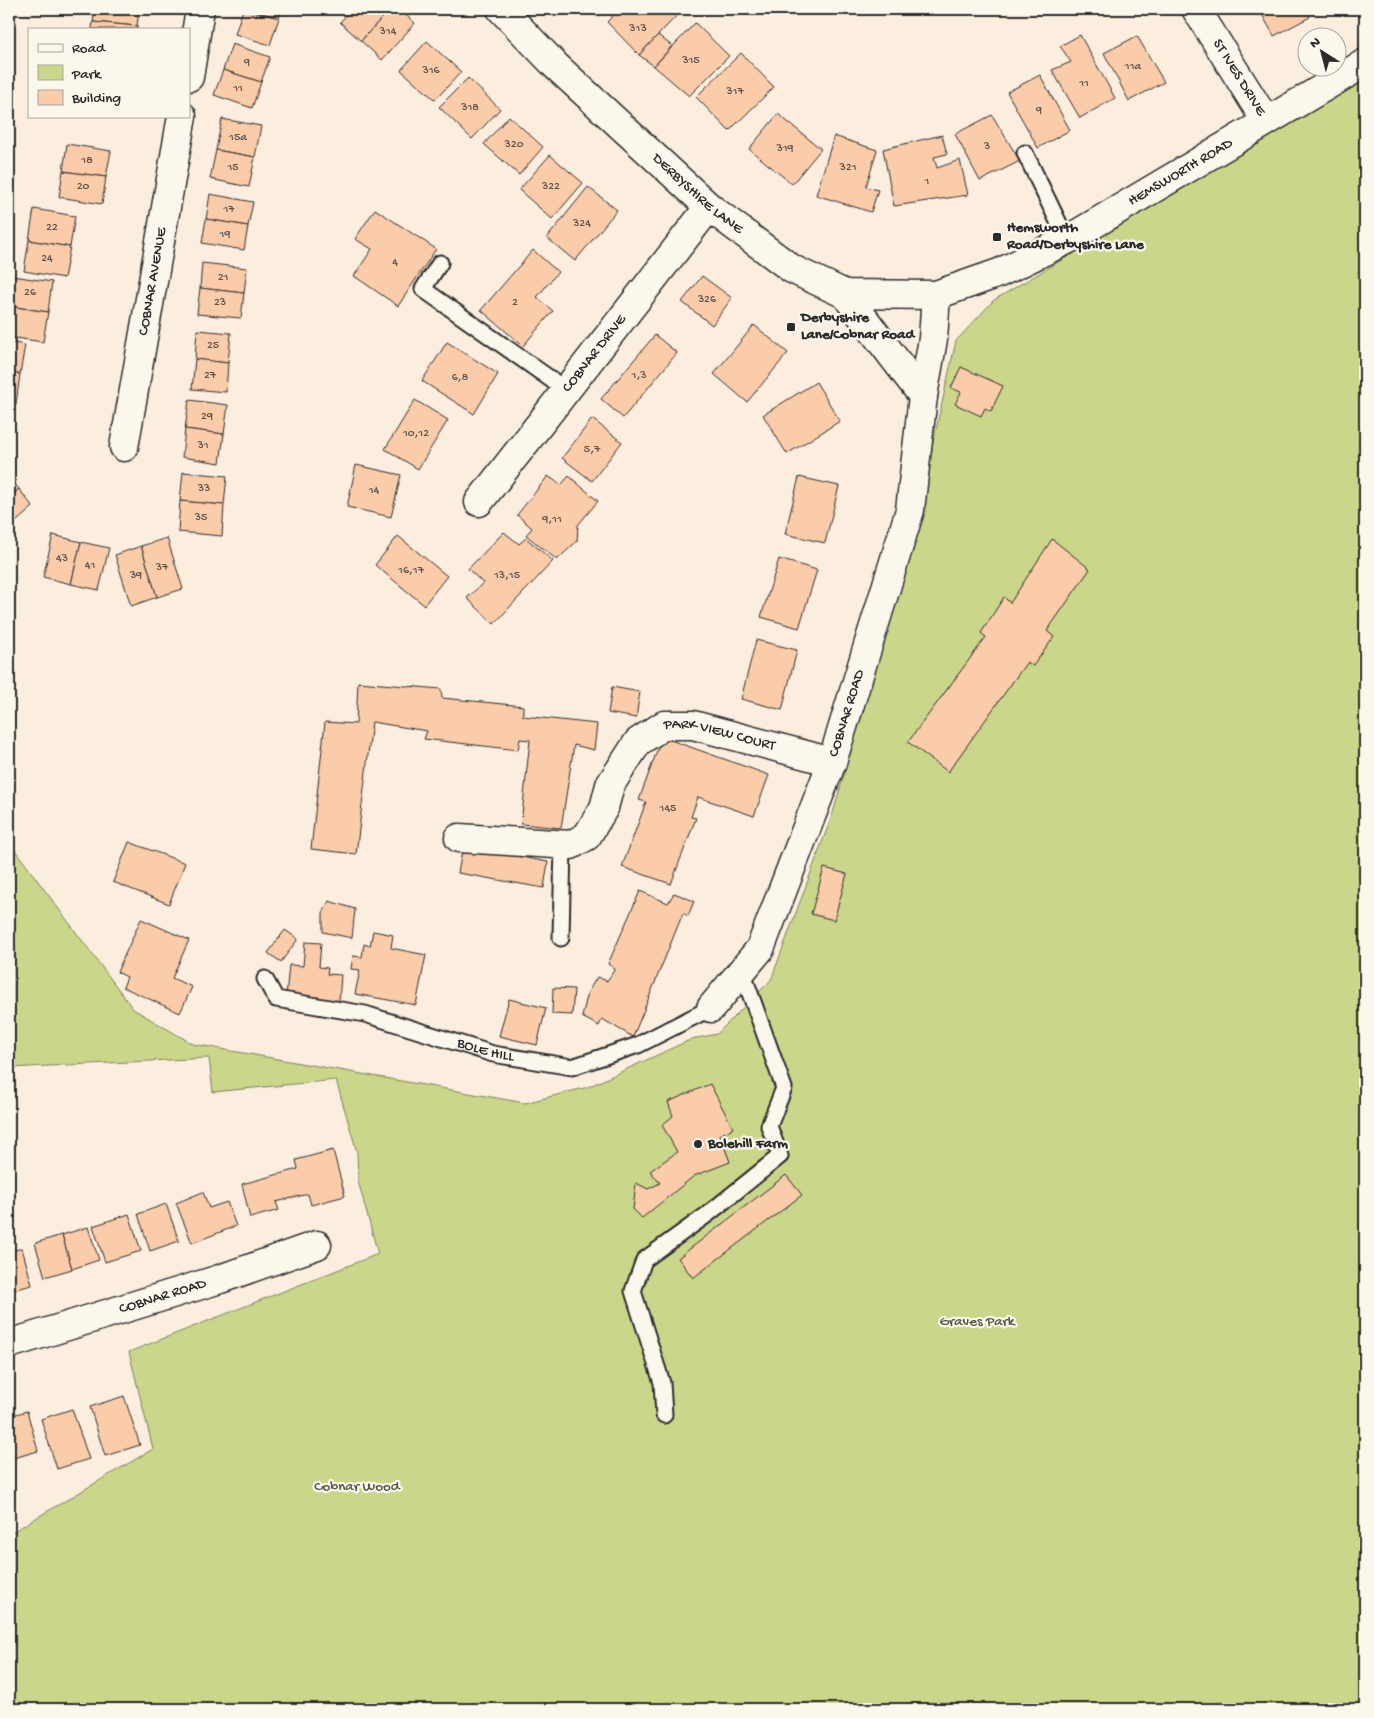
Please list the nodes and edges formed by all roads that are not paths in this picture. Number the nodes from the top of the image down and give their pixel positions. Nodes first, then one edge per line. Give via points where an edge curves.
1 (200, 9) edge
2 (501, 9) edge
3 (1196, 9) edge
4 (1365, 63) edge
5 (190, 71) edge
6 (182, 118) edge
7 (1266, 121) junction
8 (1025, 153) dead end
9 (710, 207) junction
10 (1067, 240) junction
11 (440, 263) dead end
12 (845, 294) junction
13 (936, 295) junction
14 (566, 390) junction
15 (922, 396) junction
16 (124, 448) dead end
17 (479, 502) dead end
18 (832, 762) junction
19 (459, 838) dead end
20 (563, 844) junction
21 (561, 938) dead end
22 (742, 971) junction
23 (265, 979) dead end
24 (711, 1008) joint
25 (317, 1245) dead end
26 (9, 1344) edge
27 (664, 1415) dead end

1 - 5 street
2 - 9 street, DERBYSHIRE LANE via 556,66
3 - 7 street, ST IVES DRIVE
4 - 7 street, HEMSWORTH ROAD
6 - 16 street, COBNAR AVENUE
7 - 10 street, HEMSWORTH ROAD
8 - 10 lane
9 - 12 street, DERBYSHIRE LANE via 792,269
9 - 14 street, COBNAR DRIVE
10 - 13 street, HEMSWORTH ROAD via 999,273
11 - 14 lane via 423,290
12 - 13 street, DERBYSHIRE LANE
12 - 15 street
13 - 15 street, COBNAR ROAD via 933,339
14 - 17 street, COBNAR DRIVE
15 - 18 street, COBNAR ROAD via 917,512
18 - 20 street, PARK VIEW COURT via 693,724 664,725 638,742 610,786 604,808 587,836 571,845
18 - 22 street, COBNAR ROAD via 760,949
19 - 20 street, PARK VIEW COURT
20 - 21 lane
22 - 24 street, COBNAR ROAD
22 - 27 lane via 784,1088 769,1126 780,1156 644,1260 633,1290 662,1383
23 - 24 lane, BOLE HILL via 276,999 365,1014 493,1054 572,1067 638,1045
25 - 26 street, COBNAR ROAD via 220,1279

